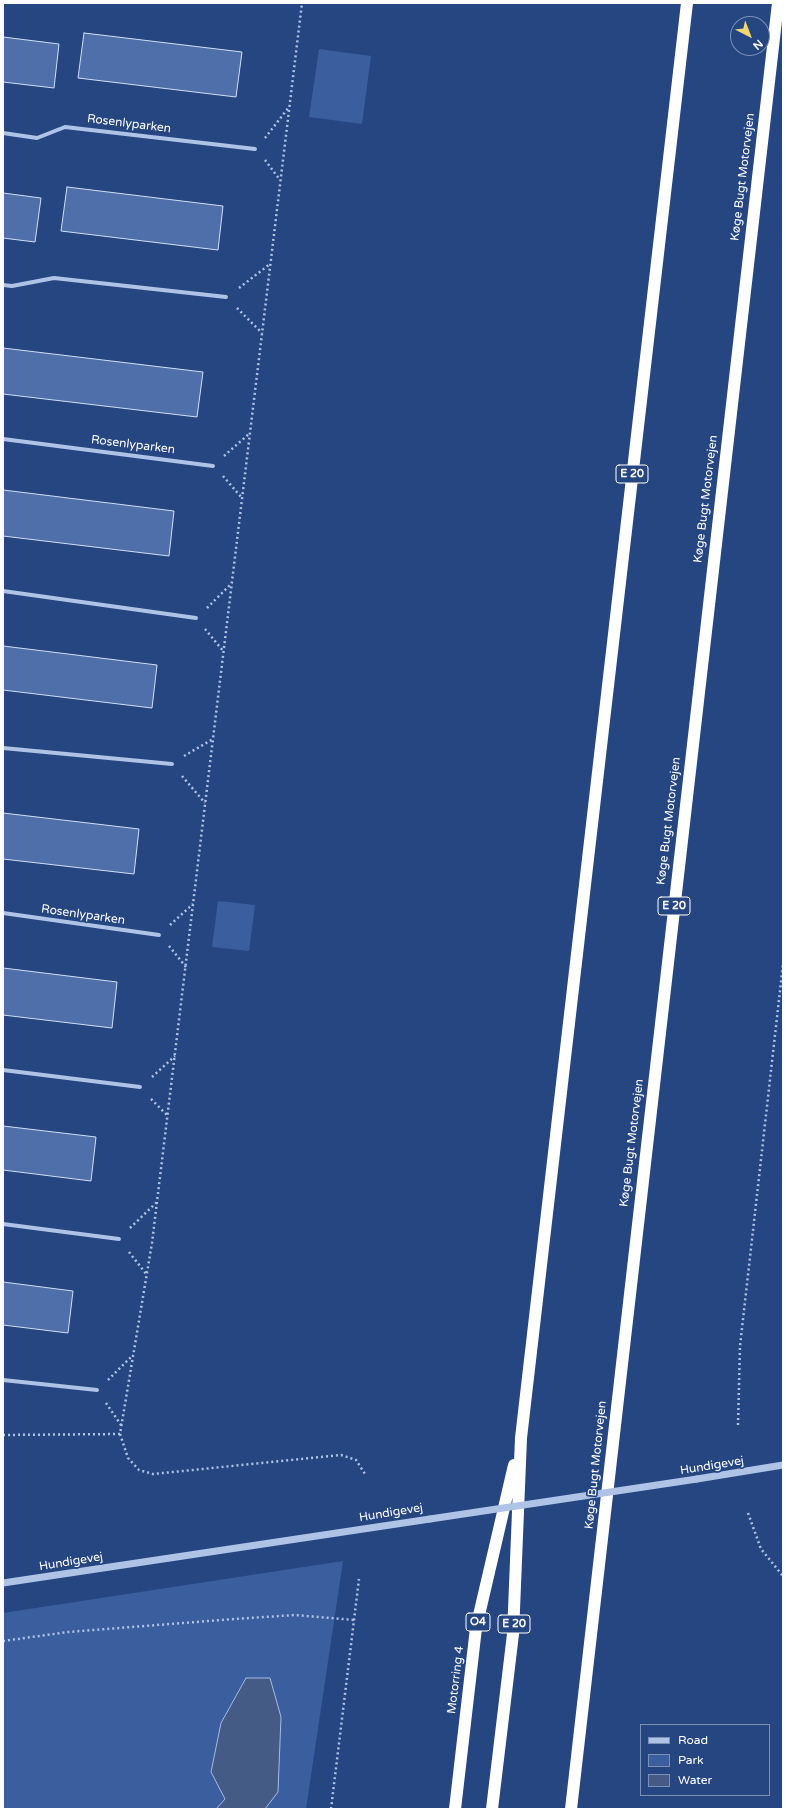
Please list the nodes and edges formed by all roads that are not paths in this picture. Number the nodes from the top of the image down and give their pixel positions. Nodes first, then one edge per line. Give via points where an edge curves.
1 (686, 3) edge
2 (778, 3) edge
3 (3, 133) edge
4 (255, 149) dead end
5 (3, 285) edge
6 (226, 296) road end
7 (3, 439) edge
8 (213, 466) dead end
9 (3, 591) edge
10 (196, 618) dead end
11 (3, 748) edge
12 (172, 764) road end
13 (3, 913) edge
14 (159, 935) dead end
15 (3, 1070) edge
16 (140, 1087) dead end
17 (3, 1224) edge
18 (118, 1239) dead end
19 (3, 1380) edge
20 (97, 1390) dead end
21 (520, 1438) junction
22 (783, 1466) edge
23 (3, 1583) edge
24 (455, 1809) edge
25 (492, 1809) edge
26 (571, 1809) edge

1 - 21 highway, E 20
2 - 26 highway, Køge Bugt Motorvejen / E 20
3 - 4 street, Rosenlyparken via 37,138 65,127
5 - 6 street via 12,286 54,278
7 - 8 street, Rosenlyparken
9 - 10 street
11 - 12 street
13 - 14 street, Rosenlyparken
15 - 16 street
17 - 18 street
19 - 20 street
21 - 24 highway, Motorring 4 / O4 via 476,1628
21 - 25 highway, E 20 via 513,1634
22 - 23 street, Hundigevej, bridge

